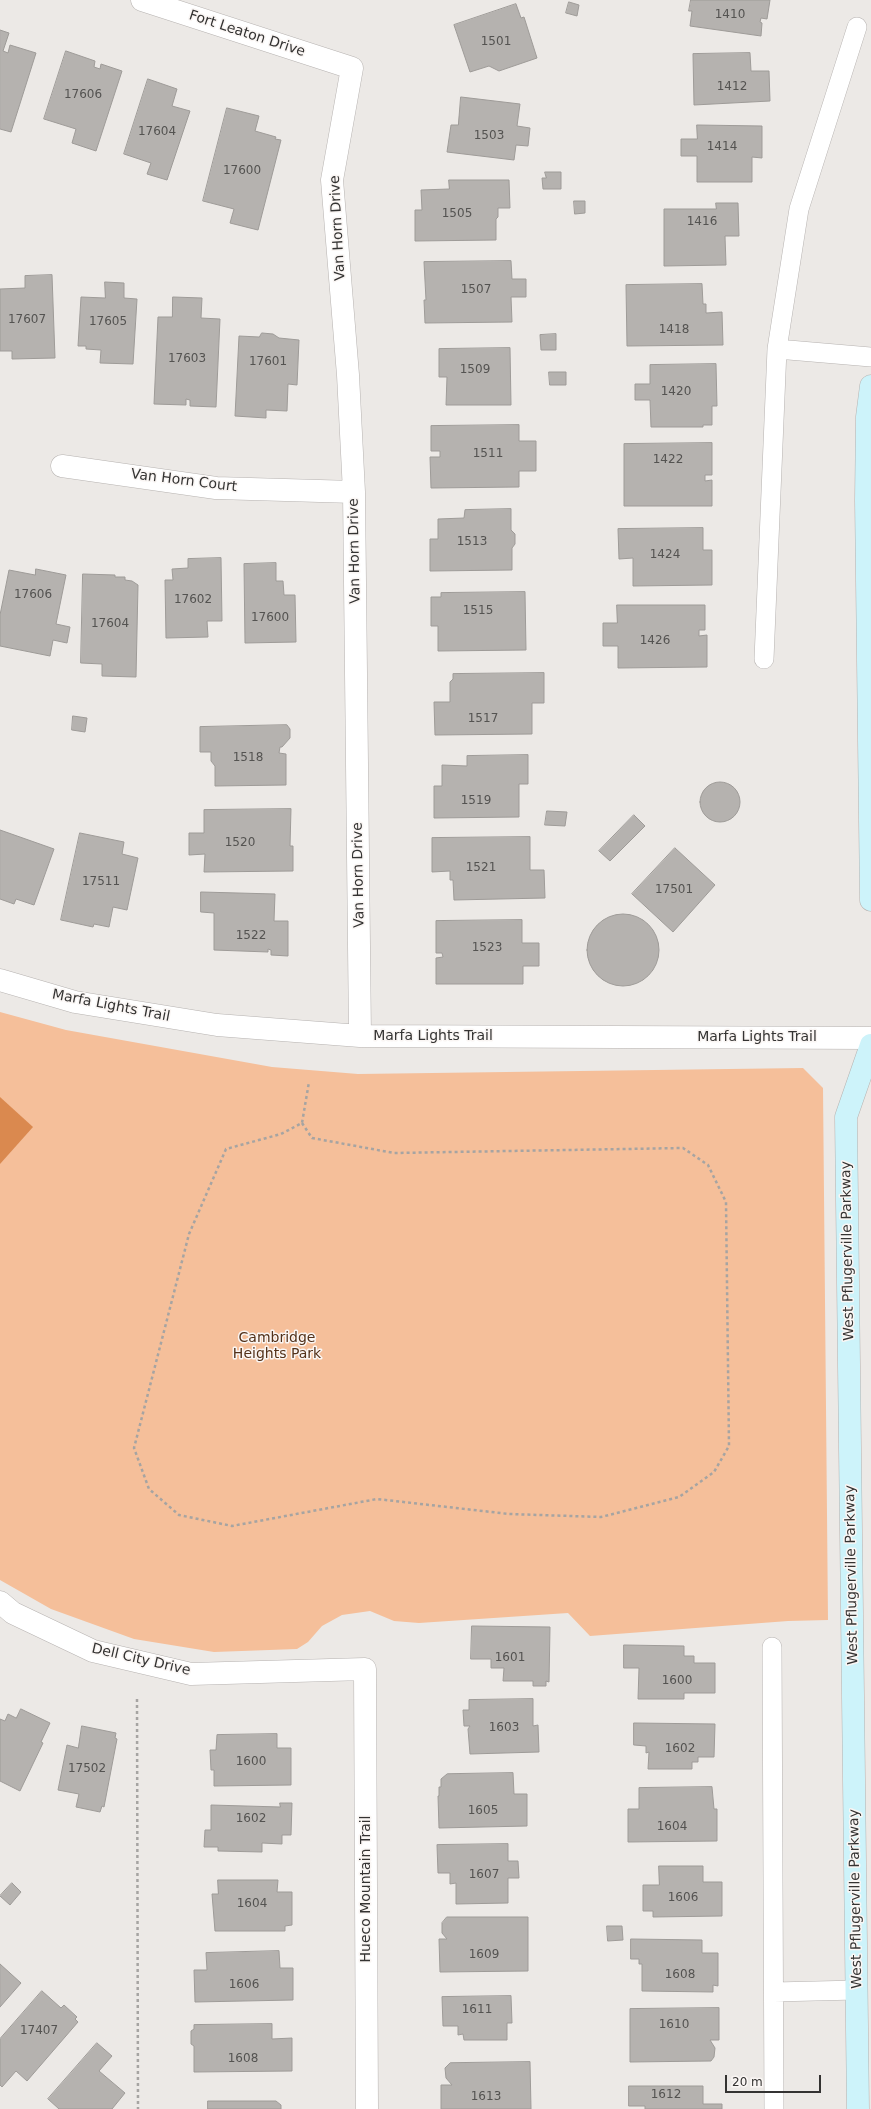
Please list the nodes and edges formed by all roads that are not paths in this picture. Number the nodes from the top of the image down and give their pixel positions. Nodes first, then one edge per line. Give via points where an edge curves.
1 (142, 0) edge
2 (857, 27) dead end
3 (352, 68) joint
4 (777, 349) junction
5 (871, 357) edge
6 (871, 386) edge
7 (62, 466) dead end
8 (354, 492) junction
9 (764, 659) dead end
10 (871, 900) edge
11 (0, 980) edge
12 (360, 1036) junction
13 (871, 1038) edge
14 (871, 1045) edge
15 (0, 1602) edge
16 (772, 1647) dead end
17 (365, 1669) joint
18 (857, 1990) junction
19 (774, 1992) junction
20 (367, 2109) edge
21 (774, 2109) edge
22 (858, 2109) edge

1 - 3 street, Fort Leaton Drive
2 - 4 lane via 799,208
3 - 8 street, Van Horn Drive via 332,180 348,375
4 - 5 lane
4 - 9 lane
6 - 10 main road via 867,417 866,500
7 - 8 street, Van Horn Court via 216,488
8 - 12 street, Van Horn Drive
11 - 12 street, Marfa Lights Trail via 75,1002 217,1025
12 - 13 street, Marfa Lights Trail
14 - 18 main road, West Pflugerville Parkway via 846,1117
15 - 17 street, Dell City Drive via 13,1613 93,1650 191,1674
16 - 19 lane
17 - 20 street, Hueco Mountain Trail
18 - 19 lane
18 - 22 main road, West Pflugerville Parkway
19 - 21 lane

